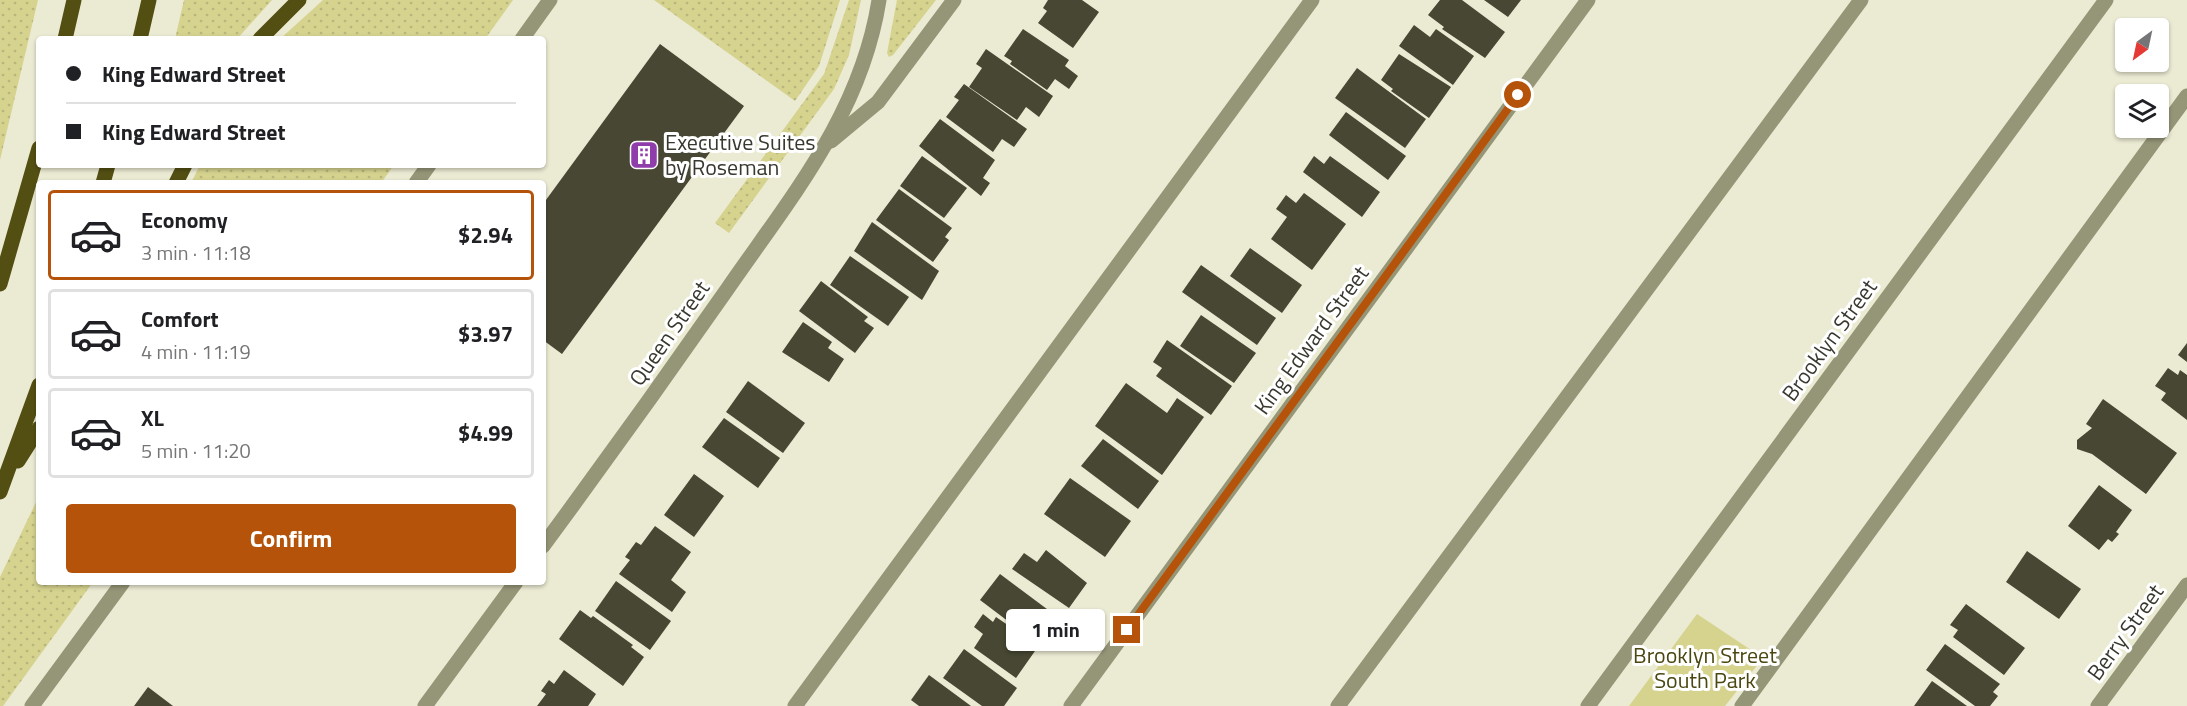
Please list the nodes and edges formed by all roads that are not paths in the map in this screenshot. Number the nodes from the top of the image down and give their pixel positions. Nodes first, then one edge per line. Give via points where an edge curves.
1 (74, 0) edge
2 (149, 0) edge
3 (299, 0) edge
4 (550, 0) edge
5 (879, 0) edge
6 (954, 0) edge
7 (1312, 0) edge
8 (1588, 0) edge
9 (1861, 0) edge
10 (2106, 0) edge
11 (66, 36) edge
12 (141, 36) edge
13 (263, 36) edge
14 (524, 36) edge
15 (2187, 96) edge
16 (829, 142) junction
17 (36, 158) edge
18 (0, 284) edge
19 (36, 393) edge
20 (36, 433) edge
21 (1, 490) edge
22 (546, 542) edge
23 (121, 585) edge
24 (514, 585) edge
25 (2187, 585) edge
26 (32, 706) edge
27 (425, 706) edge
28 (795, 706) edge
29 (1071, 706) edge
30 (1338, 706) edge
31 (1588, 706) edge
32 (1742, 706) edge
33 (2098, 706) edge

1 - 11 main road
2 - 12 main road
3 - 13 main road
4 - 14 street
5 - 16 street, Queen Street via 859,77
6 - 16 street, Queen Street via 878,102
7 - 28 street
8 - 29 street, King Edward Street
9 - 30 street
10 - 31 street, Brooklyn Street
15 - 32 street
16 - 22 street, Queen Street via 632,426
17 - 18 main road
19 - 21 main road
20 - 21 main road
23 - 26 street
24 - 27 street
25 - 33 street, Berry Street

